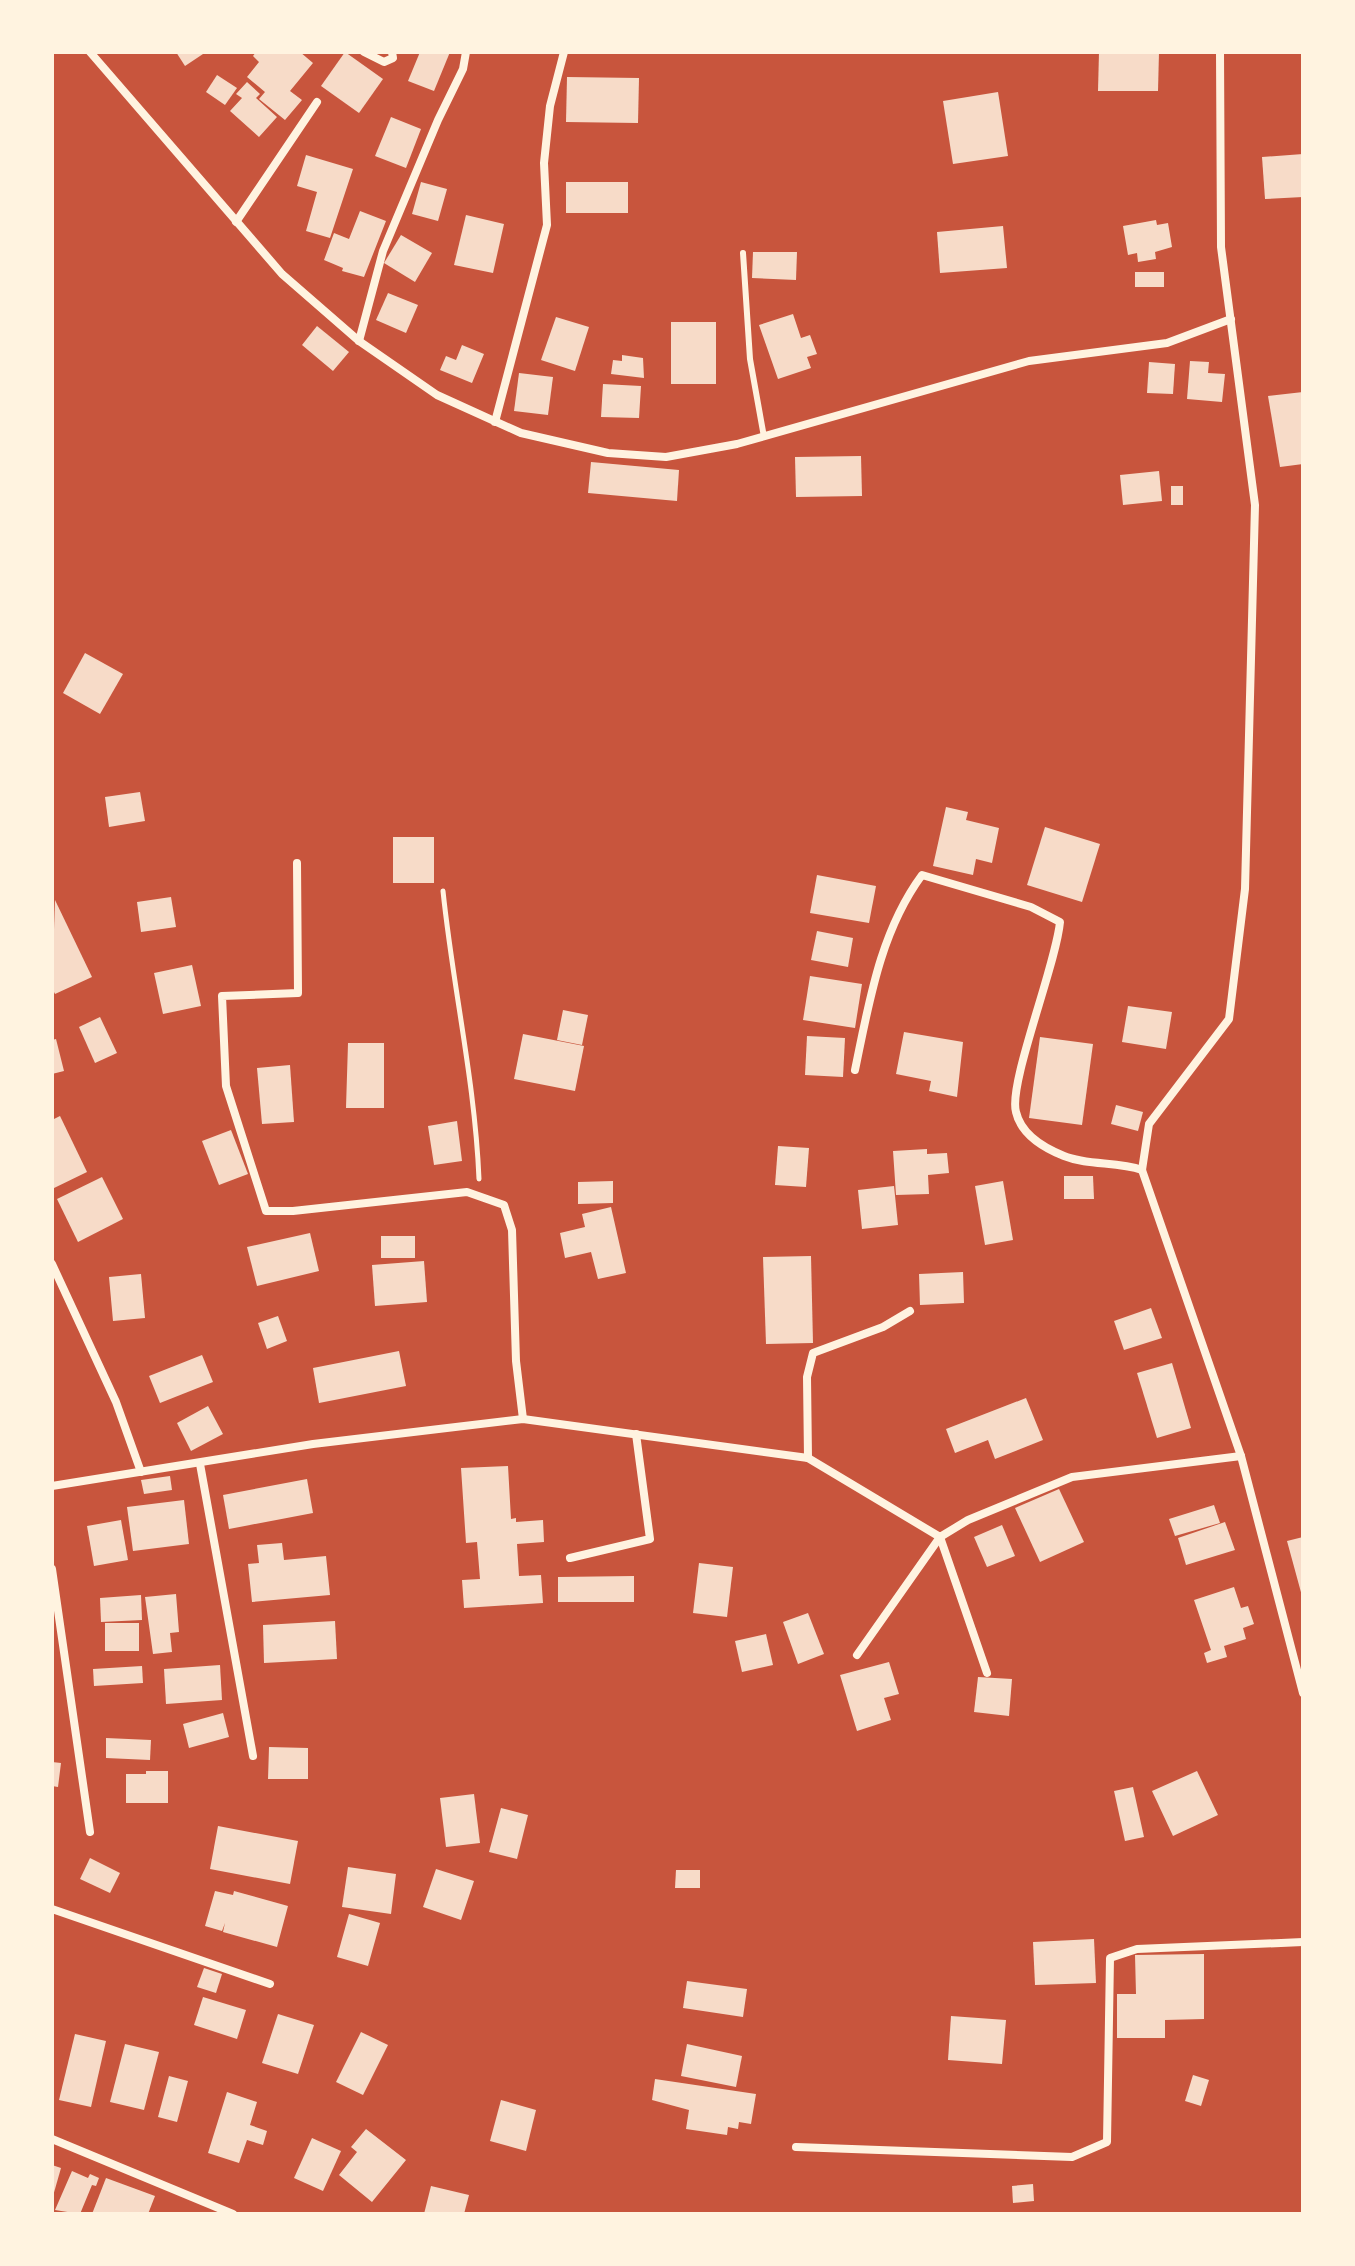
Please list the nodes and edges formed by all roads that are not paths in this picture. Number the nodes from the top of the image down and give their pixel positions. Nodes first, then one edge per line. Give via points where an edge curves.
1 (90, 52) edge
2 (364, 52) edge
3 (392, 52) edge
4 (466, 52) edge
5 (564, 52) edge
6 (1220, 52) edge
7 (317, 102) dead end
8 (236, 222) junction
9 (743, 253) dead end
10 (1231, 319) junction
11 (359, 341) junction
12 (495, 422) junction
13 (764, 437) junction
14 (297, 863) dead end
15 (855, 1070) dead end
16 (1142, 1170) junction
17 (52, 1264) edge
18 (910, 1311) dead end
19 (523, 1419) junction
20 (636, 1434) junction
21 (1241, 1456) junction
22 (808, 1458) junction
23 (200, 1464) junction
24 (141, 1472) junction
25 (52, 1486) edge
26 (940, 1537) junction
27 (570, 1558) dead end
28 (52, 1569) edge
29 (857, 1655) dead end
30 (987, 1673) dead end
31 (1303, 1693) edge
32 (253, 1756) dead end
33 (90, 1832) dead end
34 (52, 1909) edge
35 (1303, 1942) edge
36 (270, 1984) dead end
37 (52, 2139) edge
38 (796, 2147) dead end
39 (233, 2214) edge

1 - 8 street
2 - 3 street via 384,62 393,58
4 - 11 street via 383,251
5 - 12 street via 550,106 544,163 547,225
6 - 10 street via 1221,247
7 - 8 street
8 - 11 street via 282,274
9 - 13 lane via 750,359
10 - 13 street via 1167,343 1029,361
10 - 16 street via 1255,505 1245,889 1229,1019 1149,1124
11 - 12 street via 437,395
12 - 13 street via 608,453 666,457
14 - 19 street via 298,993 222,996 226,1086 266,1211 467,1192 504,1205 512,1230
15 - 16 street via 878,963 922,875 1031,907 1060,922 1014,1095 1016,1113 1027,1135 1064,1156
16 - 21 street
17 - 24 street via 116,1402
18 - 22 street via 813,1353 807,1377
19 - 20 street
19 - 23 street via 313,1444
20 - 22 street
20 - 27 street via 650,1539
21 - 26 street via 1072,1477
21 - 31 street
22 - 26 street
23 - 24 street
23 - 32 street
24 - 25 street
26 - 29 street
26 - 30 street
28 - 33 street
34 - 36 street
35 - 38 street via 1137,1949 1110,1958 1107,2142 1072,2157
37 - 39 street

